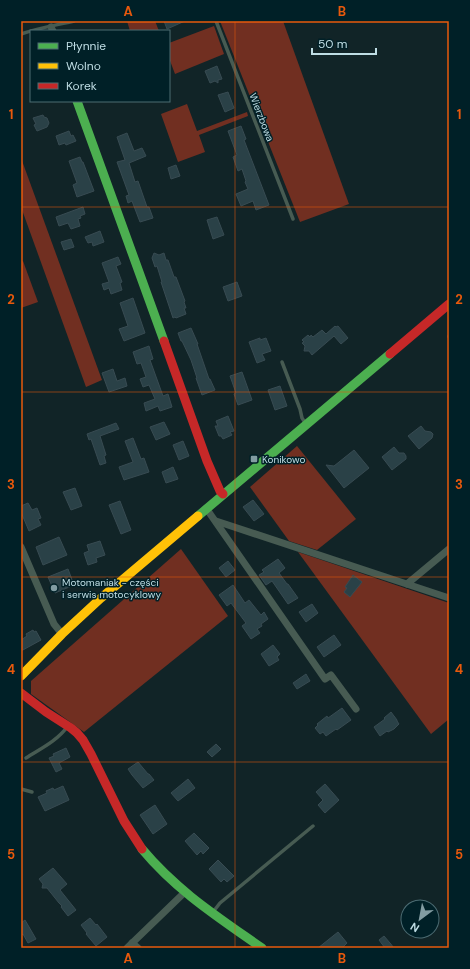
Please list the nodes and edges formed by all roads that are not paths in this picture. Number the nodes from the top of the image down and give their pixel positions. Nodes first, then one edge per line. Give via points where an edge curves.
1 (74, 21) edge
2 (216, 21) edge
3 (52, 29) edge
4 (32, 30) edge
5 (77, 102) edge
6 (293, 219) dead end
7 (449, 304) edge
8 (282, 362) dead end
9 (306, 424) junction
10 (223, 494) junction
11 (206, 508) junction
12 (215, 521) junction
13 (21, 547) edge
14 (449, 549) edge
15 (407, 584) junction
16 (449, 598) edge
17 (62, 634) junction
18 (21, 676) edge
19 (21, 693) edge
20 (356, 709) dead end
21 (67, 726) junction
22 (26, 758) dead end
23 (21, 789) edge
24 (32, 792) dead end
25 (313, 826) dead end
26 (185, 892) junction
27 (212, 913) junction
28 (130, 946) edge
29 (138, 948) edge
30 (262, 948) edge

1 - 3 lane
2 - 6 lane, Wierzbowa
3 - 4 lane
5 - 10 street via 207,461
7 - 9 street
8 - 9 lane
9 - 10 street
10 - 11 street
11 - 12 street
11 - 17 street
12 - 15 street
12 - 20 street via 325,679 331,675
13 - 17 street via 54,624
14 - 15 street
15 - 16 street
17 - 18 street
19 - 21 street
21 - 22 lane via 46,746
21 - 26 street via 85,743 127,826 142,848 158,868
23 - 24 lane
25 - 27 lane via 220,903
26 - 27 street
26 - 28 street
27 - 30 street
28 - 29 street

